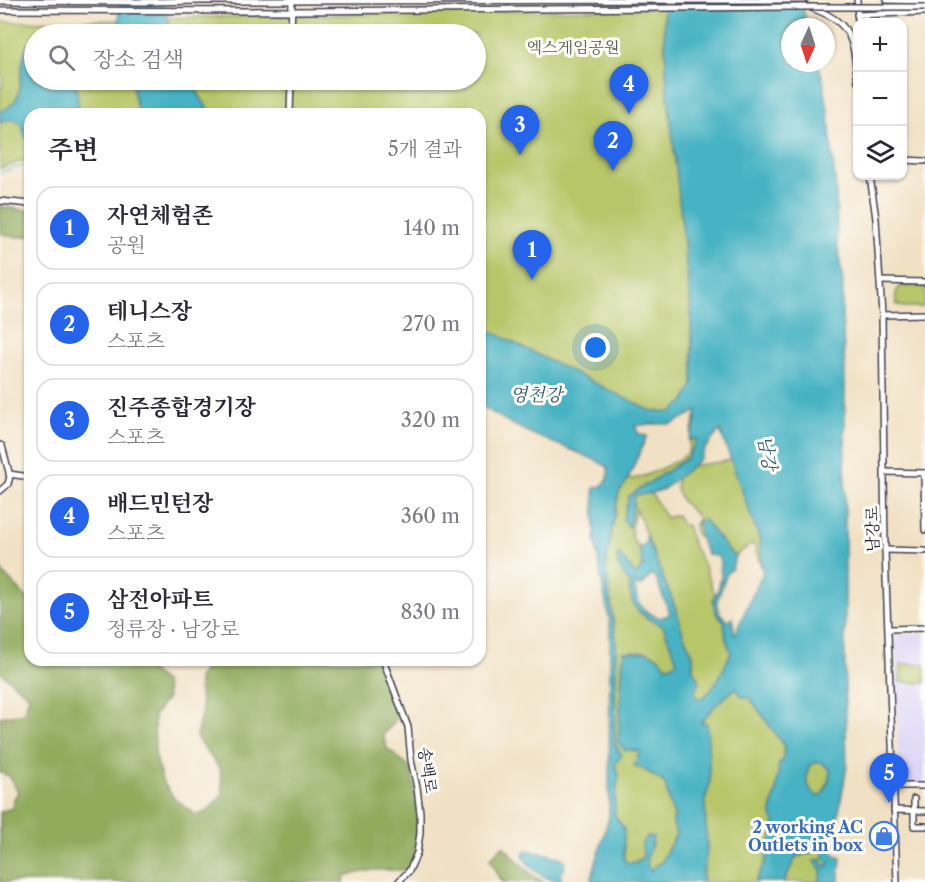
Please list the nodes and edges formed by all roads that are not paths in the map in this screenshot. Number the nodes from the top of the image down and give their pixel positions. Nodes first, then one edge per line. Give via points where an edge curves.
1 (38, 0) edge
2 (292, 0) edge
3 (526, 0) edge
4 (633, 0) edge
5 (805, 0) edge
6 (857, 0) edge
7 (887, 0) edge
8 (0, 1) edge
9 (201, 1) edge
10 (925, 1) edge
11 (810, 7) junction
12 (925, 7) edge
13 (0, 10) edge
14 (38, 10) junction
15 (292, 11) junction
16 (925, 12) edge
17 (857, 15) junction
18 (857, 18) edge
19 (291, 24) edge
20 (857, 72) edge
21 (291, 90) edge
22 (290, 108) edge
23 (907, 160) edge
24 (925, 161) edge
25 (870, 180) edge
26 (0, 201) edge
27 (24, 203) edge
28 (880, 281) junction
29 (925, 282) edge
30 (925, 314) edge
31 (882, 315) junction
32 (0, 445) edge
33 (885, 472) junction
34 (924, 473) edge
35 (9, 474) junction
36 (24, 476) edge
37 (0, 491) edge
38 (925, 530) edge
39 (885, 550) junction
40 (925, 551) edge
41 (925, 628) edge
42 (889, 629) junction
43 (384, 666) edge
44 (894, 786) junction
45 (925, 786) edge
46 (914, 799) dead end
47 (894, 810) junction
48 (914, 810) junction
49 (925, 811) edge
50 (925, 826) edge
51 (398, 882) edge
52 (897, 882) edge

1 - 8 street
1 - 9 street
1 - 14 street
2 - 3 street
2 - 9 street
2 - 15 street
3 - 4 street
4 - 5 street
6 - 17 street
7 - 10 street
11 - 12 street, bridge
11 - 15 street
11 - 20 street via 834,17 846,29 852,40
13 - 14 street
14 - 15 street
15 - 19 street
16 - 17 street
17 - 18 street
21 - 22 street
23 - 24 street
25 - 28 street, 남강로
26 - 27 street
28 - 29 street
28 - 31 street, 남강로
30 - 31 street
31 - 33 street, 남강로
32 - 35 street
33 - 34 street
33 - 39 street, 남강로
34 - 38 street
35 - 36 street
35 - 37 street via 8,484
39 - 40 street
39 - 42 street, 남강로
41 - 42 street
42 - 44 street, 남강로
43 - 51 street, 송백로 via 408,727 420,813 417,853 409,871
44 - 45 street
44 - 47 street, 남강로
46 - 48 street
47 - 48 street
47 - 52 street, 남강로
48 - 49 street
48 - 50 street via 914,826

